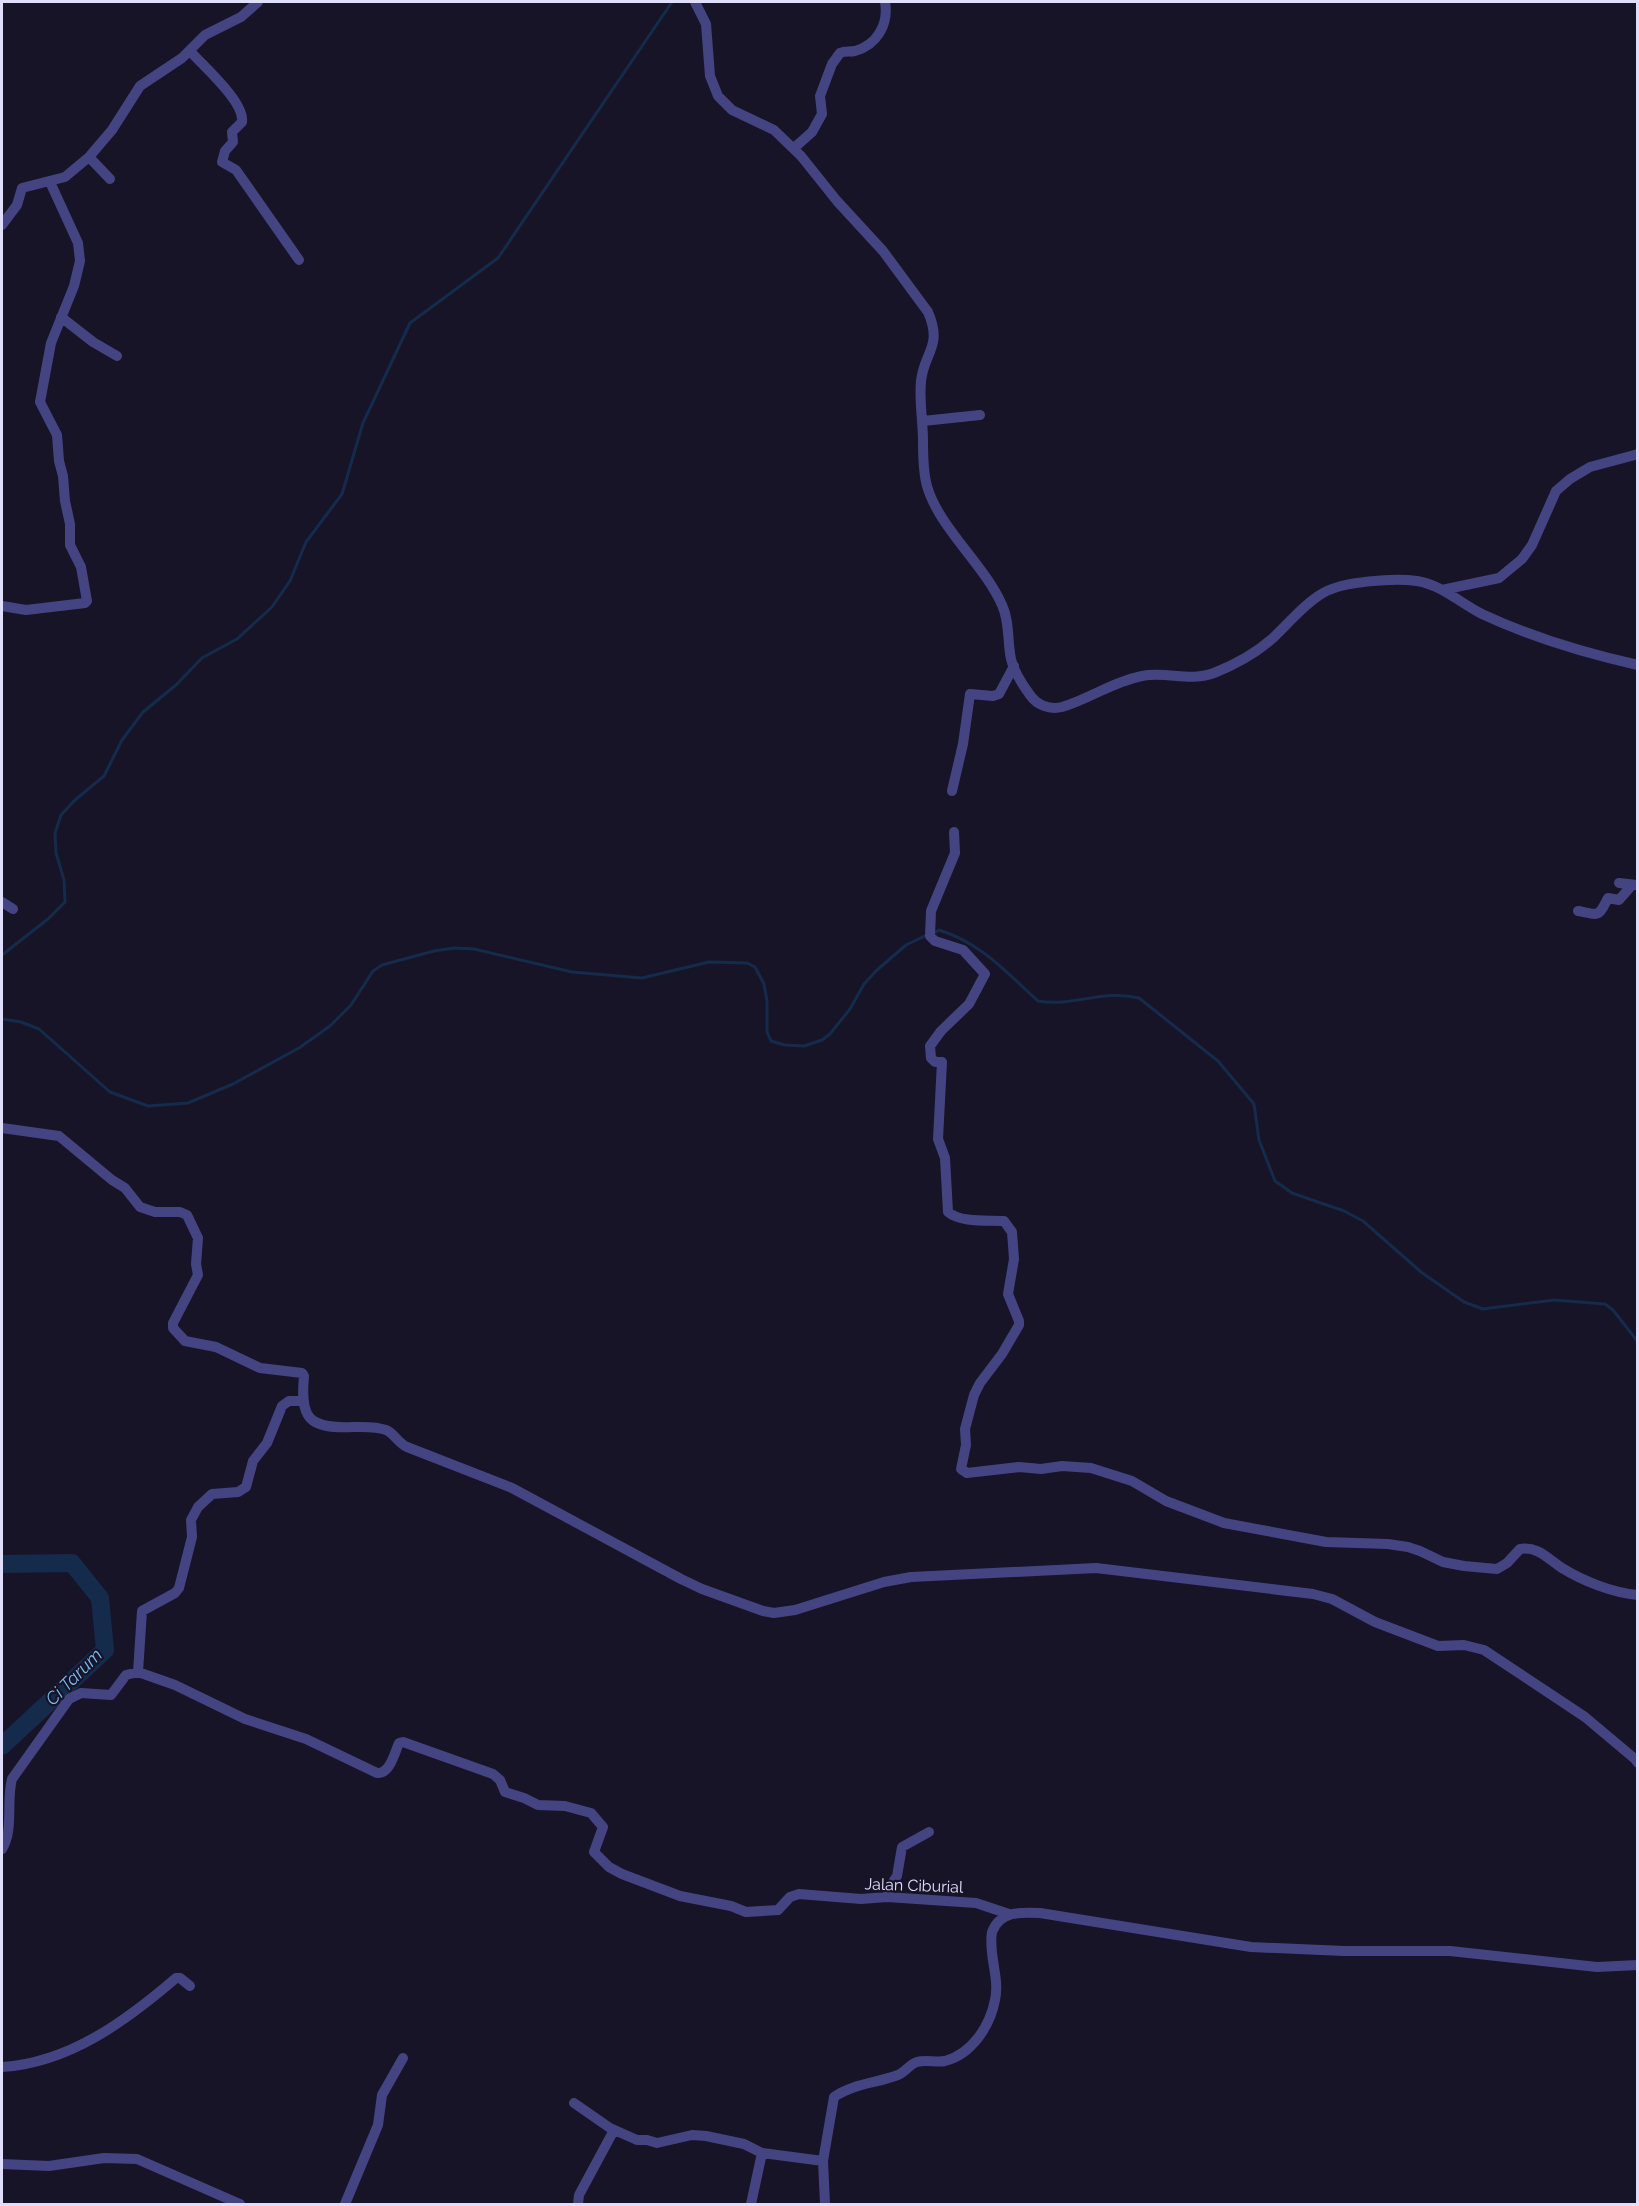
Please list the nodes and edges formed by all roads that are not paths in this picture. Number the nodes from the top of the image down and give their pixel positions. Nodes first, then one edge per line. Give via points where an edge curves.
1 (258, 2) edge
2 (695, 2) edge
3 (885, 2) edge
4 (190, 51) junction
5 (794, 148) junction
6 (90, 157) junction
7 (110, 178) dead end
8 (50, 182) junction
9 (2, 225) edge
10 (299, 260) dead end
11 (60, 317) junction
12 (117, 356) dead end
13 (980, 415) dead end
14 (923, 421) junction
15 (1638, 454) edge
16 (1442, 590) junction
17 (2, 606) edge
18 (1638, 665) edge
19 (1014, 666) junction
20 (951, 791) dead end
21 (954, 832) dead end
22 (1619, 883) dead end
23 (1635, 885) edge
24 (2, 902) edge
25 (13, 909) dead end
26 (1578, 911) dead end
27 (2, 1128) edge
28 (302, 1401) junction
29 (1638, 1595) edge
30 (138, 1672) junction
31 (1638, 1763) edge
32 (929, 1832) dead end
33 (2, 1849) edge
34 (887, 1897) junction
35 (1009, 1914) junction
36 (1638, 1965) edge
37 (190, 1986) dead end
38 (403, 2058) dead end
39 (2, 2067) edge
40 (574, 2103) dead end
41 (614, 2130) junction
42 (762, 2153) junction
43 (823, 2161) junction
44 (2, 2164) edge
45 (240, 2205) edge
46 (345, 2205) edge
47 (578, 2205) edge
48 (751, 2205) edge
49 (825, 2205) edge

1 - 4 street via 241,17 205,35
2 - 5 street via 706,24 710,76 718,96 732,110 774,130
3 - 5 street via 886,20 874,41 853,52 840,53 832,64 820,96 819,121
4 - 6 street via 140,86
4 - 10 street via 234,99 242,115 222,162 236,170
5 - 14 street via 883,251 928,312 934,342 921,380
6 - 7 street
6 - 8 street via 65,177
8 - 9 street via 22,189
8 - 11 street via 79,251 78,272
11 - 12 street
11 - 17 street via 46,362 40,402 57,435 70,545 81,567 87,601 37,609
13 - 14 street
14 - 19 street via 928,489 1002,606
15 - 16 street via 1590,467 1570,479 1557,491 1522,559 1499,578
16 - 18 street via 1522,631
16 - 19 street via 1424,582 1399,579 1327,591 1264,645 1222,670 1203,676 1138,677 1057,708 1033,699
19 - 20 street via 999,694 970,694
21 - 29 street via 955,853 931,910 930,936 963,950 985,974 969,1004 930,1046 931,1058 942,1062 938,1142 945,1158 950,1215 1004,1221 1010,1227 1014,1259 1008,1294 1019,1321 974,1395 965,1429 961,1470 967,1473 1019,1467 1091,1468 1132,1481 1166,1501 1224,1523 1326,1542 1408,1547 1464,1566 1497,1569 1520,1549 1529,1548 1581,1577 1621,1594
22 - 23 street
23 - 26 street via 1619,900 1608,898 1598,914
24 - 25 street
27 - 28 street via 61,1138 125,1188 140,1207 187,1215 198,1238 198,1276 173,1328 185,1341 211,1345 260,1368 302,1374
28 - 30 street via 289,1401 282,1406 246,1486 237,1492 212,1494 198,1507 190,1523 192,1537 179,1588 142,1611
28 - 31 street via 312,1421 386,1430 399,1443 512,1488 681,1579 763,1611 795,1610 911,1576 1056,1569 1096,1568 1313,1594 1438,1646 1484,1650 1585,1717
30 - 33 street via 126,1675 111,1695 81,1693 69,1699 12,1779
30 - 34 street, Jalan Ciburial via 245,1719 306,1739 377,1773 385,1772 403,1742 493,1774 505,1792 536,1804 591,1813 603,1827 594,1849 596,1854 615,1870 665,1892 750,1912 778,1910 795,1895
32 - 34 street via 902,1846 897,1876
34 - 35 street, Jalan Ciburial via 976,1902
35 - 36 street via 1040,1913 1251,1947 1450,1951 1597,1967
35 - 43 street via 992,1932 996,1994 982,2033 950,2059 917,2062 900,2074 843,2090 834,2097
37 - 39 street via 176,1978 86,2044 29,2063
38 - 46 street via 382,2095 375,2134
40 - 41 street
41 - 42 street via 657,2143 706,2136 744,2144
41 - 47 street via 579,2195
42 - 43 street
42 - 48 street
43 - 49 street
44 - 45 street via 49,2166 104,2158 137,2159

